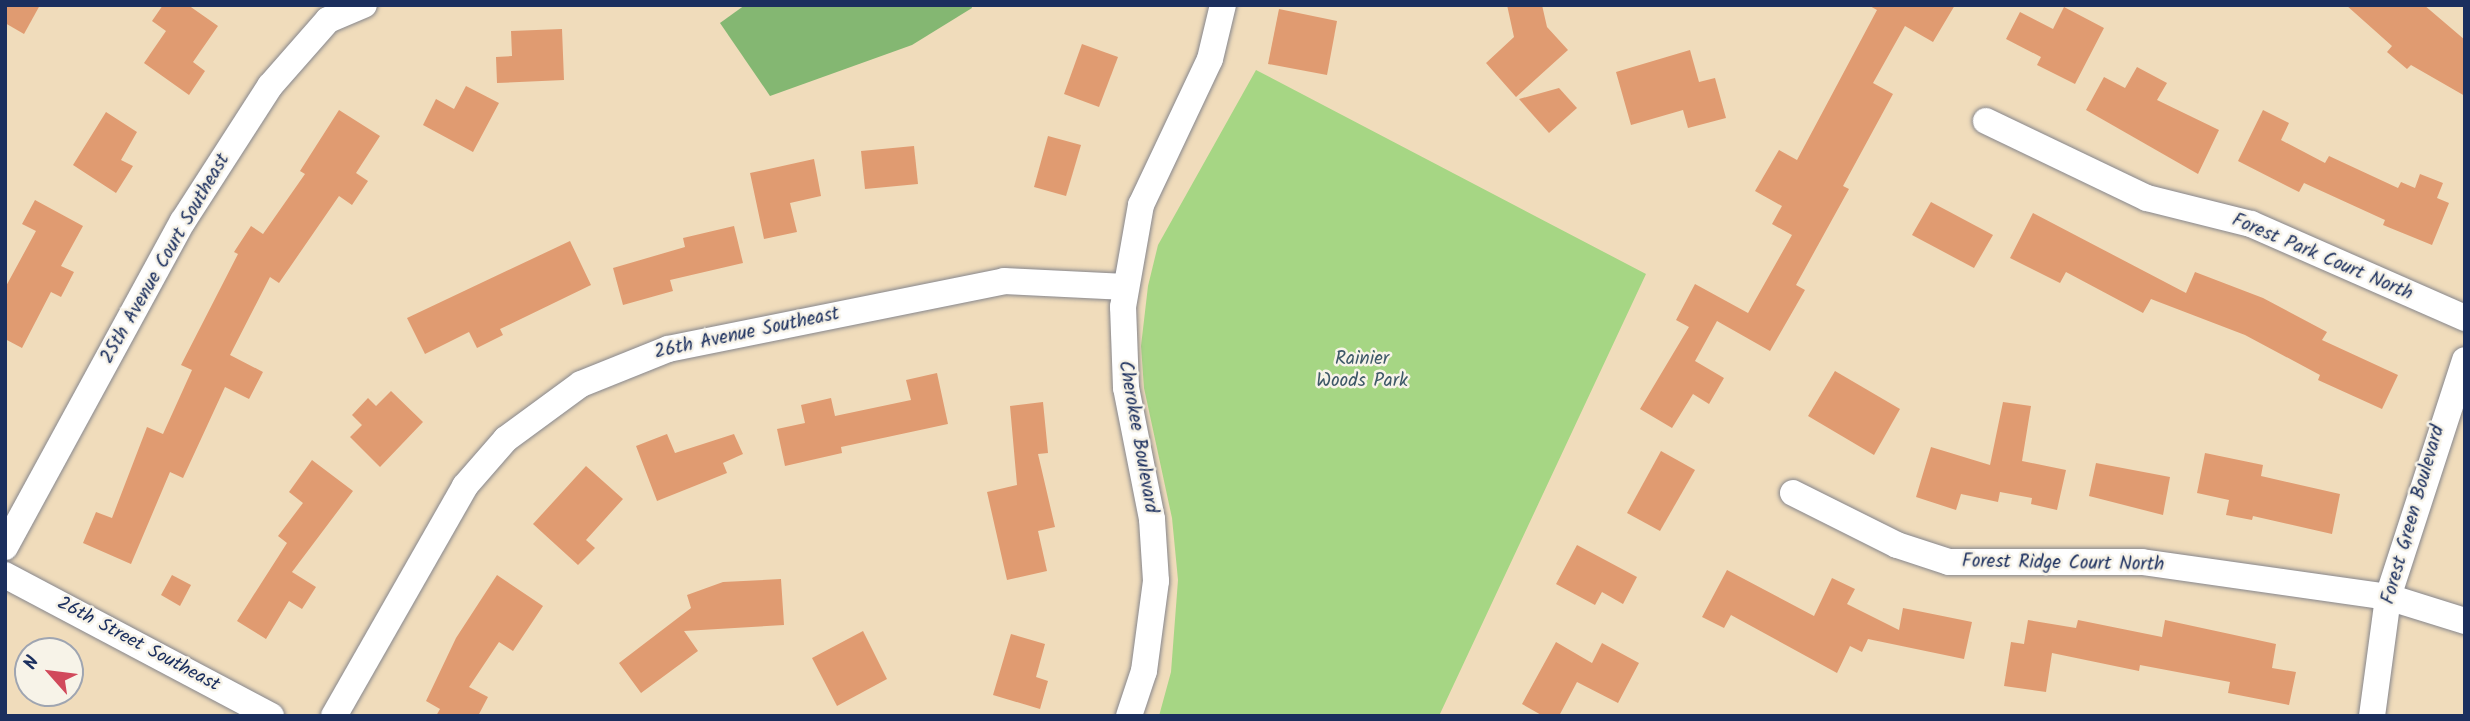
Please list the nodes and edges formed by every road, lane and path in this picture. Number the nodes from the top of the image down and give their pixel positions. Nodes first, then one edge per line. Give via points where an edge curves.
1 (364, 5) edge
2 (1223, 5) edge
3 (1986, 121) dead end
4 (1126, 287) junction
5 (2465, 318) edge
6 (2465, 360) edge
7 (1793, 493) dead end
8 (5, 547) edge
9 (5, 575) edge
10 (2388, 597) junction
11 (2465, 621) edge
12 (271, 716) edge
13 (334, 716) edge
14 (1129, 716) edge
15 (2372, 716) edge

1 - 8 street, 25th Avenue Court Southeast via 328,20 270,86 183,221
2 - 4 street, Cherokee Boulevard via 1210,59 1141,205
3 - 5 street, Forest Park Court North via 2147,198 2251,224
4 - 13 street, 26th Avenue Southeast via 1004,281 668,349 581,384 506,439 465,486
4 - 14 street, Cherokee Boulevard via 1121,347 1152,519 1156,581 1144,671
6 - 10 street, Forest Green Boulevard
7 - 10 street, Forest Ridge Court North via 1897,545 1949,562 2142,562
9 - 12 street, 26th Street Southeast
10 - 11 street, Forest Ridge Court North
10 - 15 street, Forest Green Boulevard

